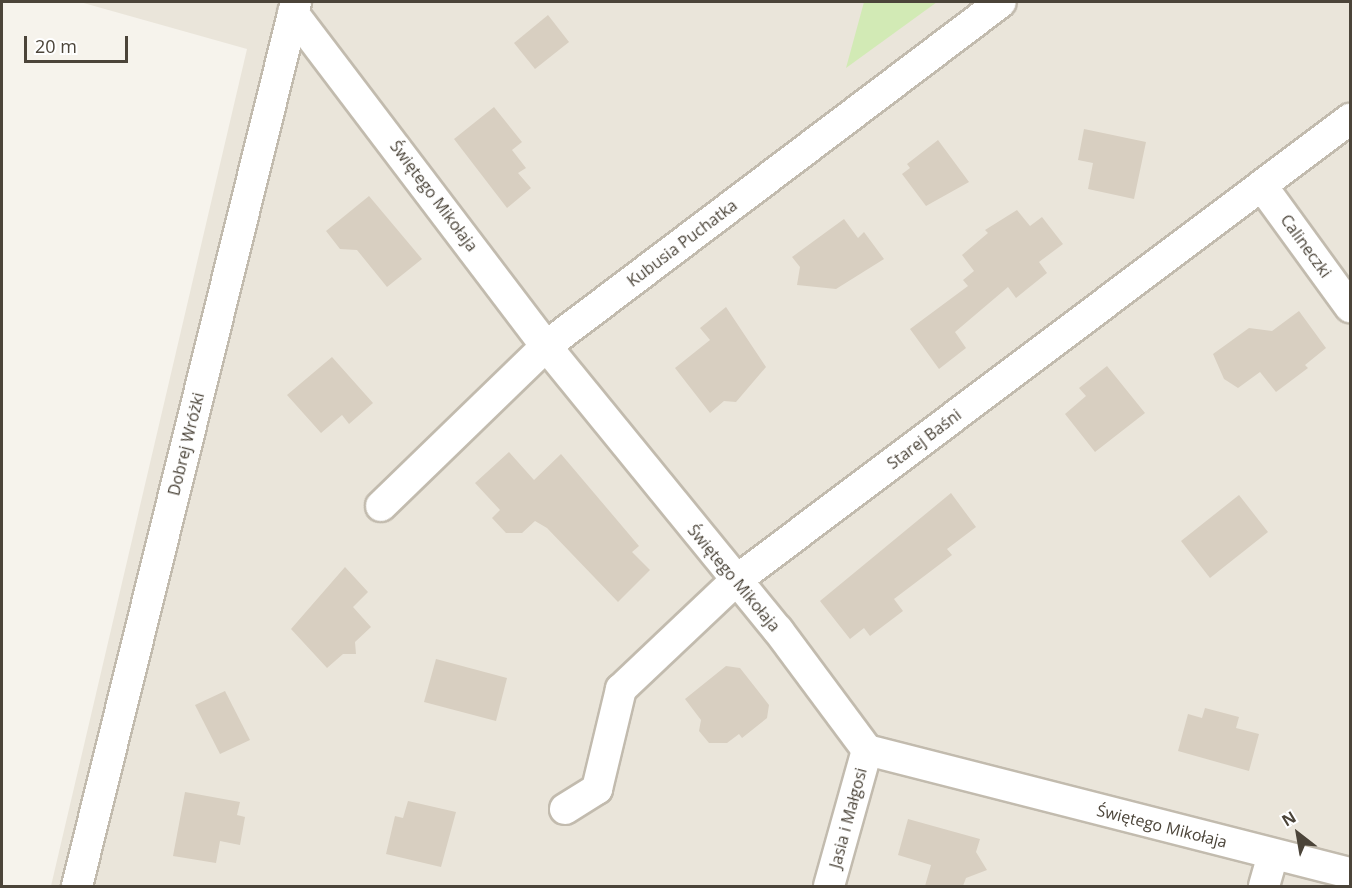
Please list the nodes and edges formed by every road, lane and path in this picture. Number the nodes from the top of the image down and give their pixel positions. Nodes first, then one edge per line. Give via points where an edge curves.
1 (1001, 2) edge
2 (295, 7) edge
3 (1350, 119) edge
4 (1262, 186) junction
5 (1350, 307) edge
6 (546, 346) junction
7 (381, 506) dead end
8 (734, 582) junction
9 (867, 750) junction
10 (565, 808) dead end
11 (1273, 855) junction
12 (1350, 873) edge
13 (77, 886) edge
14 (829, 886) edge
15 (1264, 886) edge

1 - 6 street, Kubusia Puchatka
2 - 6 street, Świętego Mikołaja
2 - 13 street, Dobrej Wróżki
3 - 4 street, Starej Baśni
4 - 5 street, Calineczki
4 - 8 street, Starej Baśni
6 - 7 street, Kubusia Puchatka
6 - 8 street, Świętego Mikołaja
8 - 9 street, Świętego Mikołaja via 778,630
8 - 10 street, Starej Baśni via 621,689 597,789
9 - 11 street, Świętego Mikołaja
9 - 14 street, Jasia i Małgosi
11 - 12 street, Świętego Mikołaja
11 - 15 street

